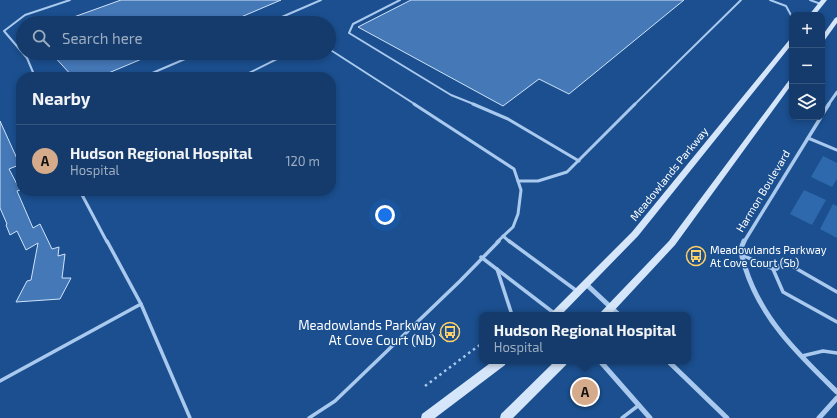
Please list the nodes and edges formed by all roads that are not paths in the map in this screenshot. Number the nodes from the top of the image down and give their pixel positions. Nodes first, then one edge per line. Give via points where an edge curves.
1 (70, 0) edge
2 (321, 0) edge
3 (400, 0) edge
4 (741, 0) edge
5 (770, 0) edge
6 (810, 0) edge
7 (823, 2) edge
8 (789, 12) edge
9 (815, 12) edge
10 (24, 16) edge
11 (284, 16) edge
12 (837, 19) edge
13 (16, 22) edge
14 (825, 36) edge
15 (789, 44) edge
16 (16, 45) edge
17 (336, 54) edge
18 (28, 60) edge
19 (183, 60) edge
20 (275, 60) edge
21 (33, 72) edge
22 (155, 72) edge
23 (251, 72) edge
24 (789, 84) edge
25 (837, 92) edge
26 (825, 110) edge
27 (819, 120) edge
28 (808, 138) junction
29 (837, 150) edge
30 (579, 161) junction
31 (518, 181) junction
32 (83, 196) edge
33 (503, 236) junction
34 (742, 255) junction
35 (481, 257) junction
36 (497, 269) junction
37 (773, 270) junction
38 (586, 284) junction
39 (578, 292) junction
40 (837, 292) edge
41 (141, 304) junction
42 (611, 307) junction
43 (511, 312) edge
44 (551, 312) edge
45 (558, 312) edge
46 (607, 312) edge
47 (616, 312) edge
48 (837, 322) edge
49 (837, 353) edge
50 (801, 356) junction
51 (497, 364) edge
52 (559, 364) edge
53 (603, 364) edge
54 (671, 364) edge
55 (0, 381) edge
56 (837, 392) edge
57 (837, 398) edge
58 (639, 404) junction
59 (190, 418) edge
60 (309, 418) edge
61 (426, 418) edge
62 (505, 418) edge
63 (622, 418) edge
64 (650, 418) edge
65 (727, 418) edge
66 (819, 418) edge

1 - 10 lane
2 - 11 lane
3 - 30 lane via 353,24 349,33 452,95 508,119
4 - 30 lane
5 - 8 lane via 786,6
6 - 7 lane
7 - 9 main road
12 - 14 main road
13 - 16 lane via 4,31
15 - 38 main road, Meadowlands Parkway via 660,206
17 - 31 lane via 514,169
18 - 21 lane
19 - 22 lane
20 - 23 lane
24 - 42 main road via 672,243
25 - 26 street, Harmon Boulevard
27 - 28 street, Harmon Boulevard
28 - 29 lane
28 - 34 street, Harmon Boulevard via 748,233 741,250
30 - 31 lane via 567,172 538,181
31 - 33 lane via 521,190 518,214 512,227
32 - 41 lane
33 - 35 lane
33 - 39 lane
34 - 37 lane
34 - 50 street via 755,298 783,339
35 - 36 lane
35 - 60 lane via 460,281 335,401
36 - 43 lane
36 - 44 lane
37 - 40 lane via 783,262
37 - 48 lane via 783,292
38 - 39 main road, Meadowlands Parkway
38 - 42 street
39 - 45 main road, Meadowlands Parkway
41 - 55 lane
41 - 59 lane
42 - 46 main road
42 - 47 street
49 - 50 lane via 823,351
50 - 56 street
51 - 61 main road
52 - 62 main road
53 - 58 street
54 - 65 street
57 - 66 street
58 - 63 lane
58 - 64 street

